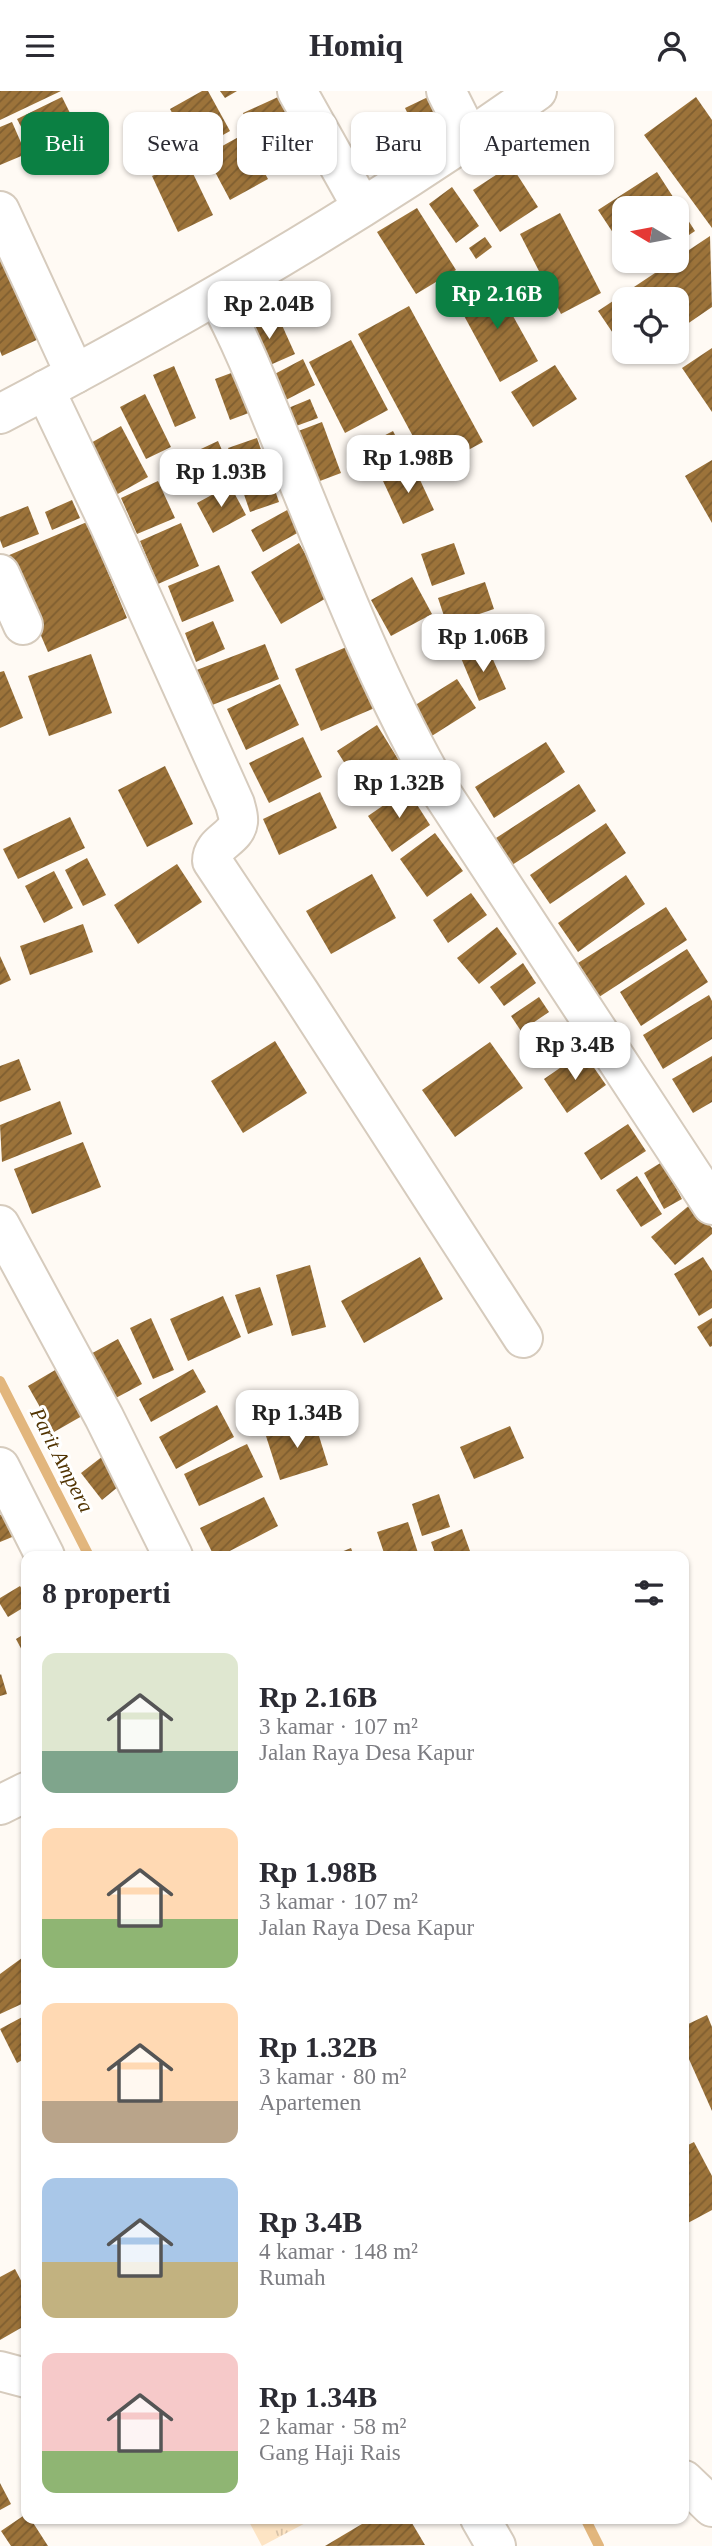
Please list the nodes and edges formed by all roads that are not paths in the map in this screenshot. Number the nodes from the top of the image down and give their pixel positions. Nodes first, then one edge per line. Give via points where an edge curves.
1 (297, 91) edge
2 (446, 91) edge
3 (537, 91) edge
4 (508, 112) edge
5 (460, 119) edge
6 (460, 145) edge
7 (362, 207) junction
8 (0, 211) edge
9 (217, 296) junction
10 (60, 382) junction
11 (0, 414) edge
12 (0, 574) edge
13 (23, 625) dead end
14 (712, 1205) edge
15 (0, 1225) edge
16 (523, 1338) dead end
17 (0, 1467) edge
18 (42, 1551) edge
19 (171, 1551) edge
20 (21, 1794) edge
21 (0, 1805) edge
22 (0, 2371) edge
23 (21, 2377) edge
24 (689, 2487) edge
25 (712, 2507) edge
26 (483, 2524) edge
27 (496, 2546) edge

1 - 7 street
2 - 5 street
3 - 4 street
6 - 7 street
7 - 9 street
8 - 10 street
9 - 10 street
9 - 14 street via 376,667 432,778
10 - 11 street
10 - 16 street via 108,522 235,804 236,829 212,853 212,861
12 - 13 street
15 - 19 street
17 - 18 street
20 - 21 street
22 - 23 street
24 - 25 street
26 - 27 street

